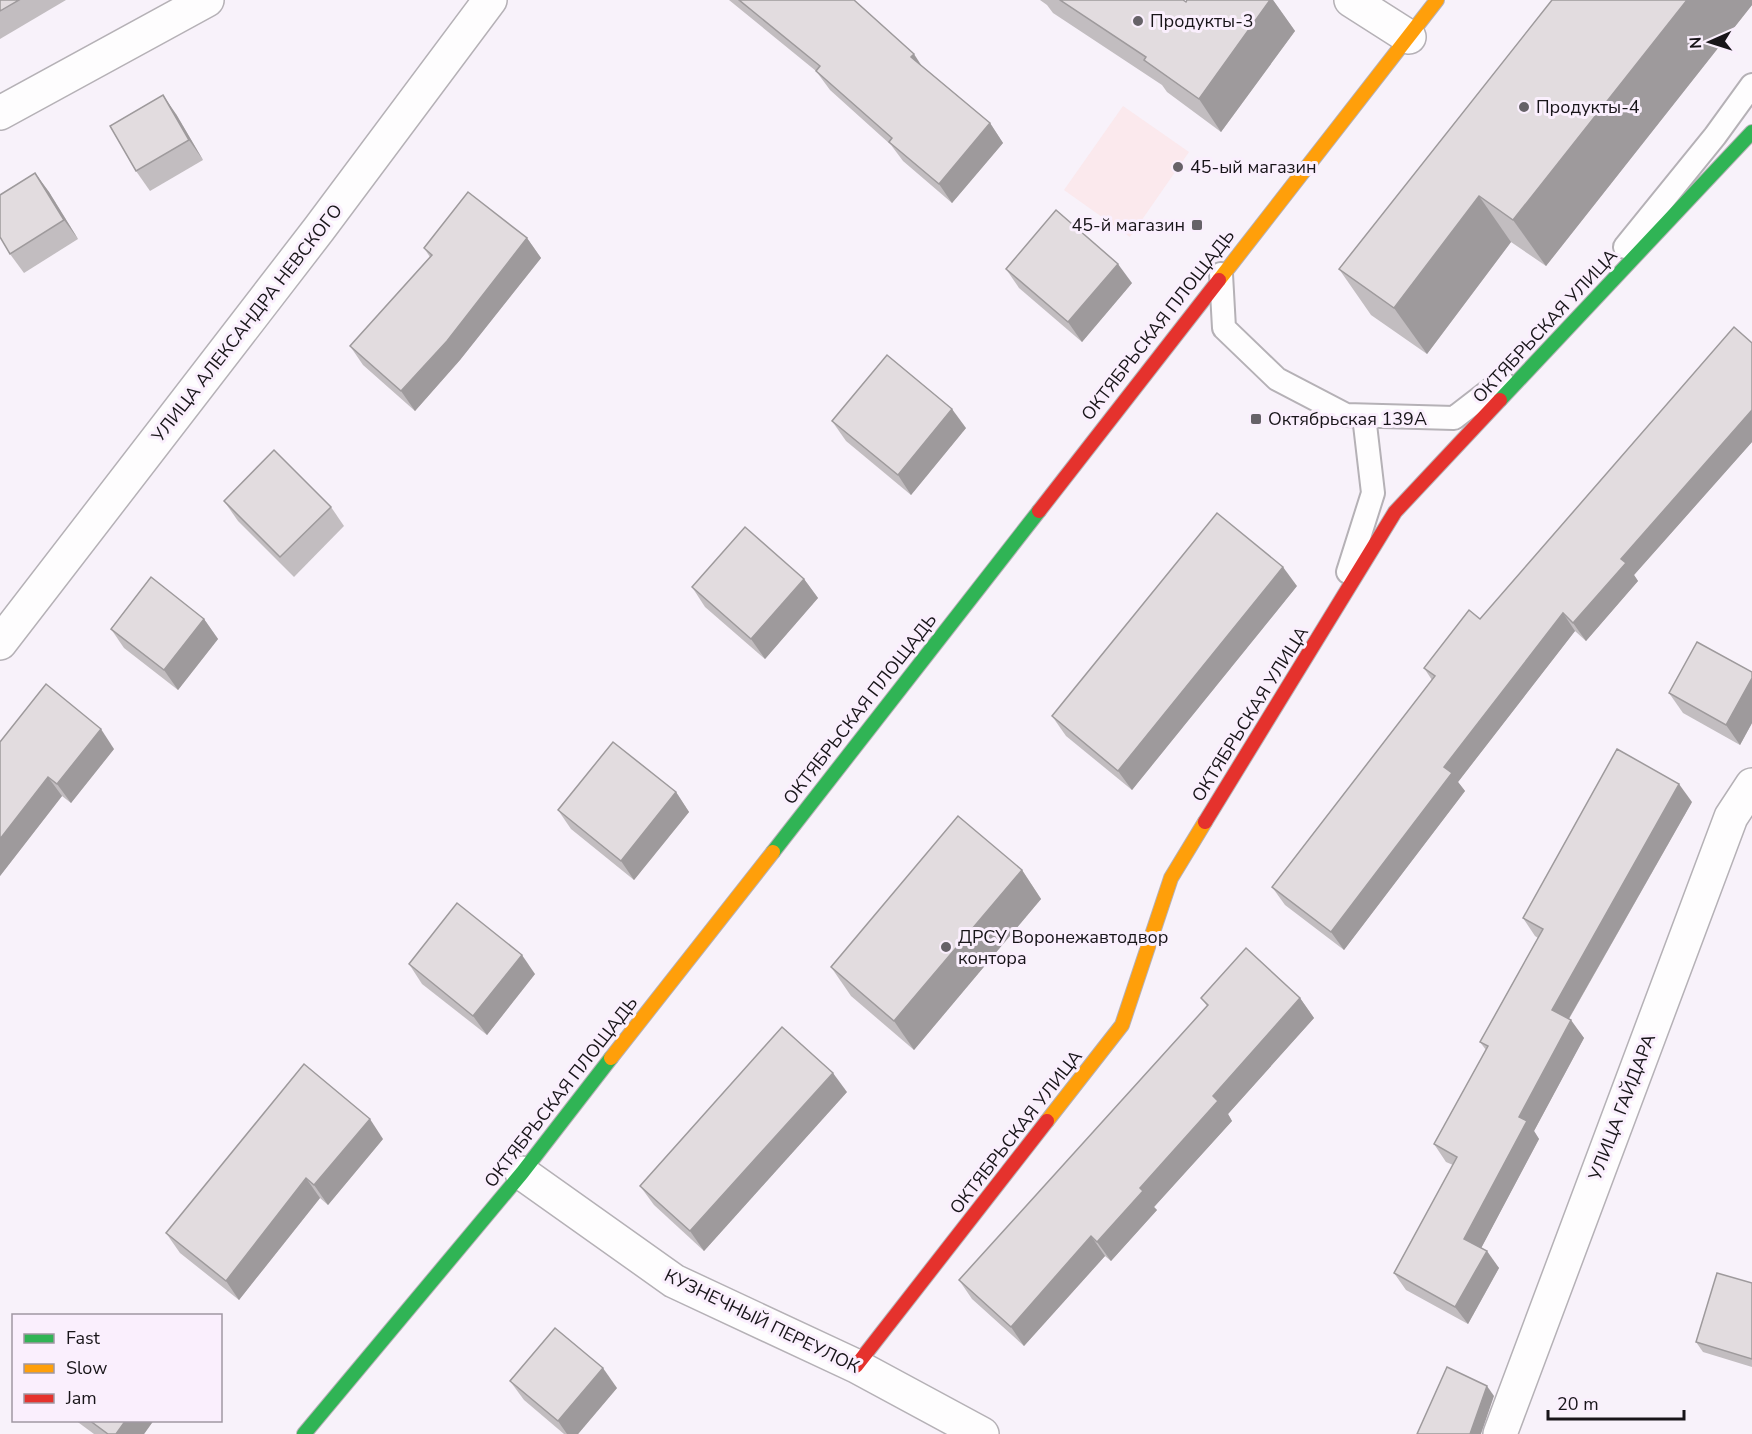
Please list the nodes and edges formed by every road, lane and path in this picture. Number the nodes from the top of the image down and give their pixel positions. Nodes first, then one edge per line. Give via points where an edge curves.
1 (207, 0) edge
2 (490, 0) edge
3 (1351, 0) edge
4 (1437, 0) edge
5 (1408, 37) junction
6 (1752, 86) edge
7 (0, 112) edge
8 (1752, 132) edge
9 (1221, 274) junction
10 (1364, 416) junction
11 (1336, 609) junction
12 (0, 643) edge
13 (1752, 785) edge
14 (522, 1173) junction
15 (856, 1366) junction
16 (304, 1434) edge
17 (981, 1434) edge
18 (1500, 1434) edge

1 - 7 street
2 - 12 street, УЛИЦА АЛЕКСАНДРА НЕВСКОГО
3 - 5 street
4 - 5 main road, ОКТЯБРЬСКАЯ ПЛОЩАДЬ
5 - 9 main road, ОКТЯБРЬСКАЯ ПЛОЩАДЬ
6 - 10 lane via 1535,356 1454,418
8 - 11 main road, ОКТЯБРЬСКАЯ УЛИЦА via 1395,512
9 - 10 lane via 1224,328 1277,379 1346,415
9 - 14 main road, ОКТЯБРЬСКАЯ ПЛОЩАДЬ
10 - 11 lane via 1373,493
11 - 15 main road, ОКТЯБРЬСКАЯ УЛИЦА via 1171,878 1122,1025
13 - 18 street, УЛИЦА ГАЙДАРА via 1731,816
14 - 15 street, КУЗНЕЧНЫЙ ПЕРЕУЛОК via 674,1281
14 - 16 main road, ОКТЯБРЬСКАЯ ПЛОЩАДЬ
15 - 17 street, КУЗНЕЧНЫЙ ПЕРЕУЛОК

